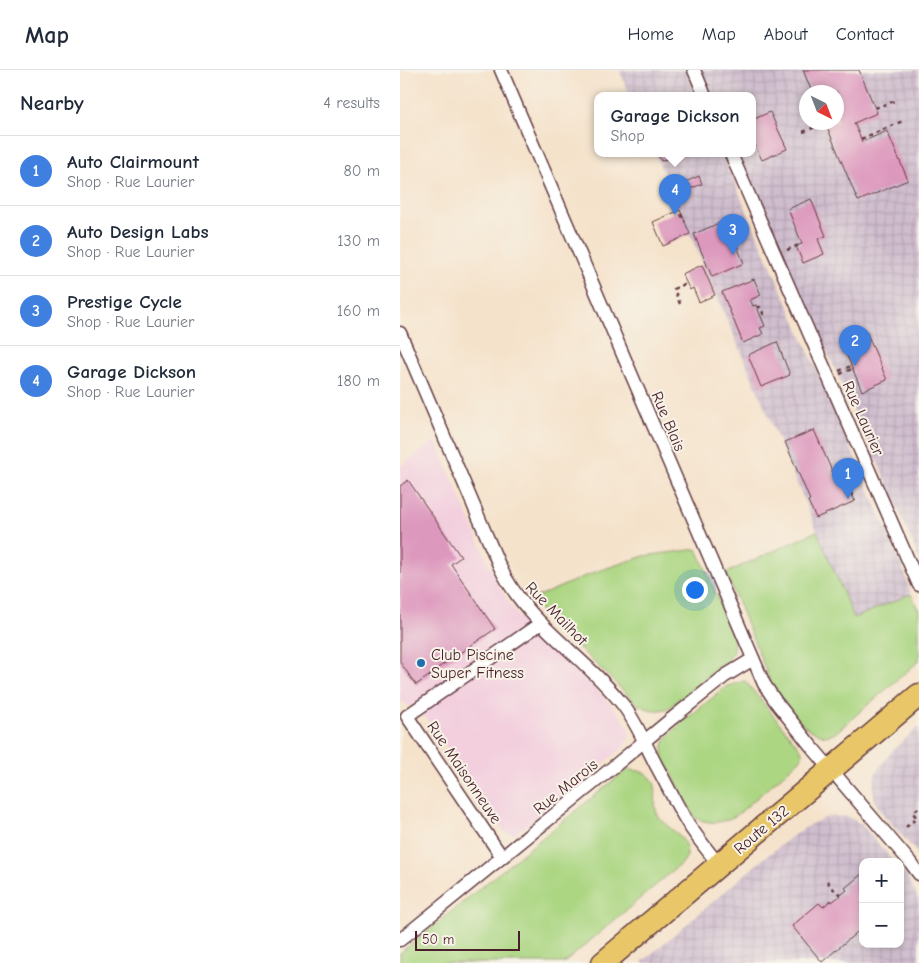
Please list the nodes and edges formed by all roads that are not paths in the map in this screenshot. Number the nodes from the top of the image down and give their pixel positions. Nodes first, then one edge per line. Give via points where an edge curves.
1 (502, 70) edge
2 (694, 70) edge
3 (704, 92) edge
4 (732, 157) edge
5 (400, 333) edge
6 (919, 585) edge
7 (541, 623) junction
8 (753, 659) junction
9 (919, 695) edge
10 (644, 742) junction
11 (831, 770) junction
12 (502, 857) junction
13 (719, 865) junction
14 (919, 874) edge
15 (400, 940) edge
16 (603, 963) edge

1 - 8 street, Rue Blais
2 - 3 street
4 - 6 street, Rue Laurier
5 - 7 street, Rue Mailhot via 505,578
7 - 10 street, Rue Mailhot via 610,690 631,716
7 - 12 street, Rue Maisonneuve via 407,716
8 - 10 street, Rue Marois via 725,676
8 - 11 street, Rue Blais via 776,702
9 - 11 highway, Route 132
10 - 12 street, Rue Marois
10 - 13 street, Rue Mailhot via 680,810
11 - 13 highway, Route 132
11 - 14 street, Rue Blais
12 - 15 street, Rue Marois
13 - 16 highway, Route 132

